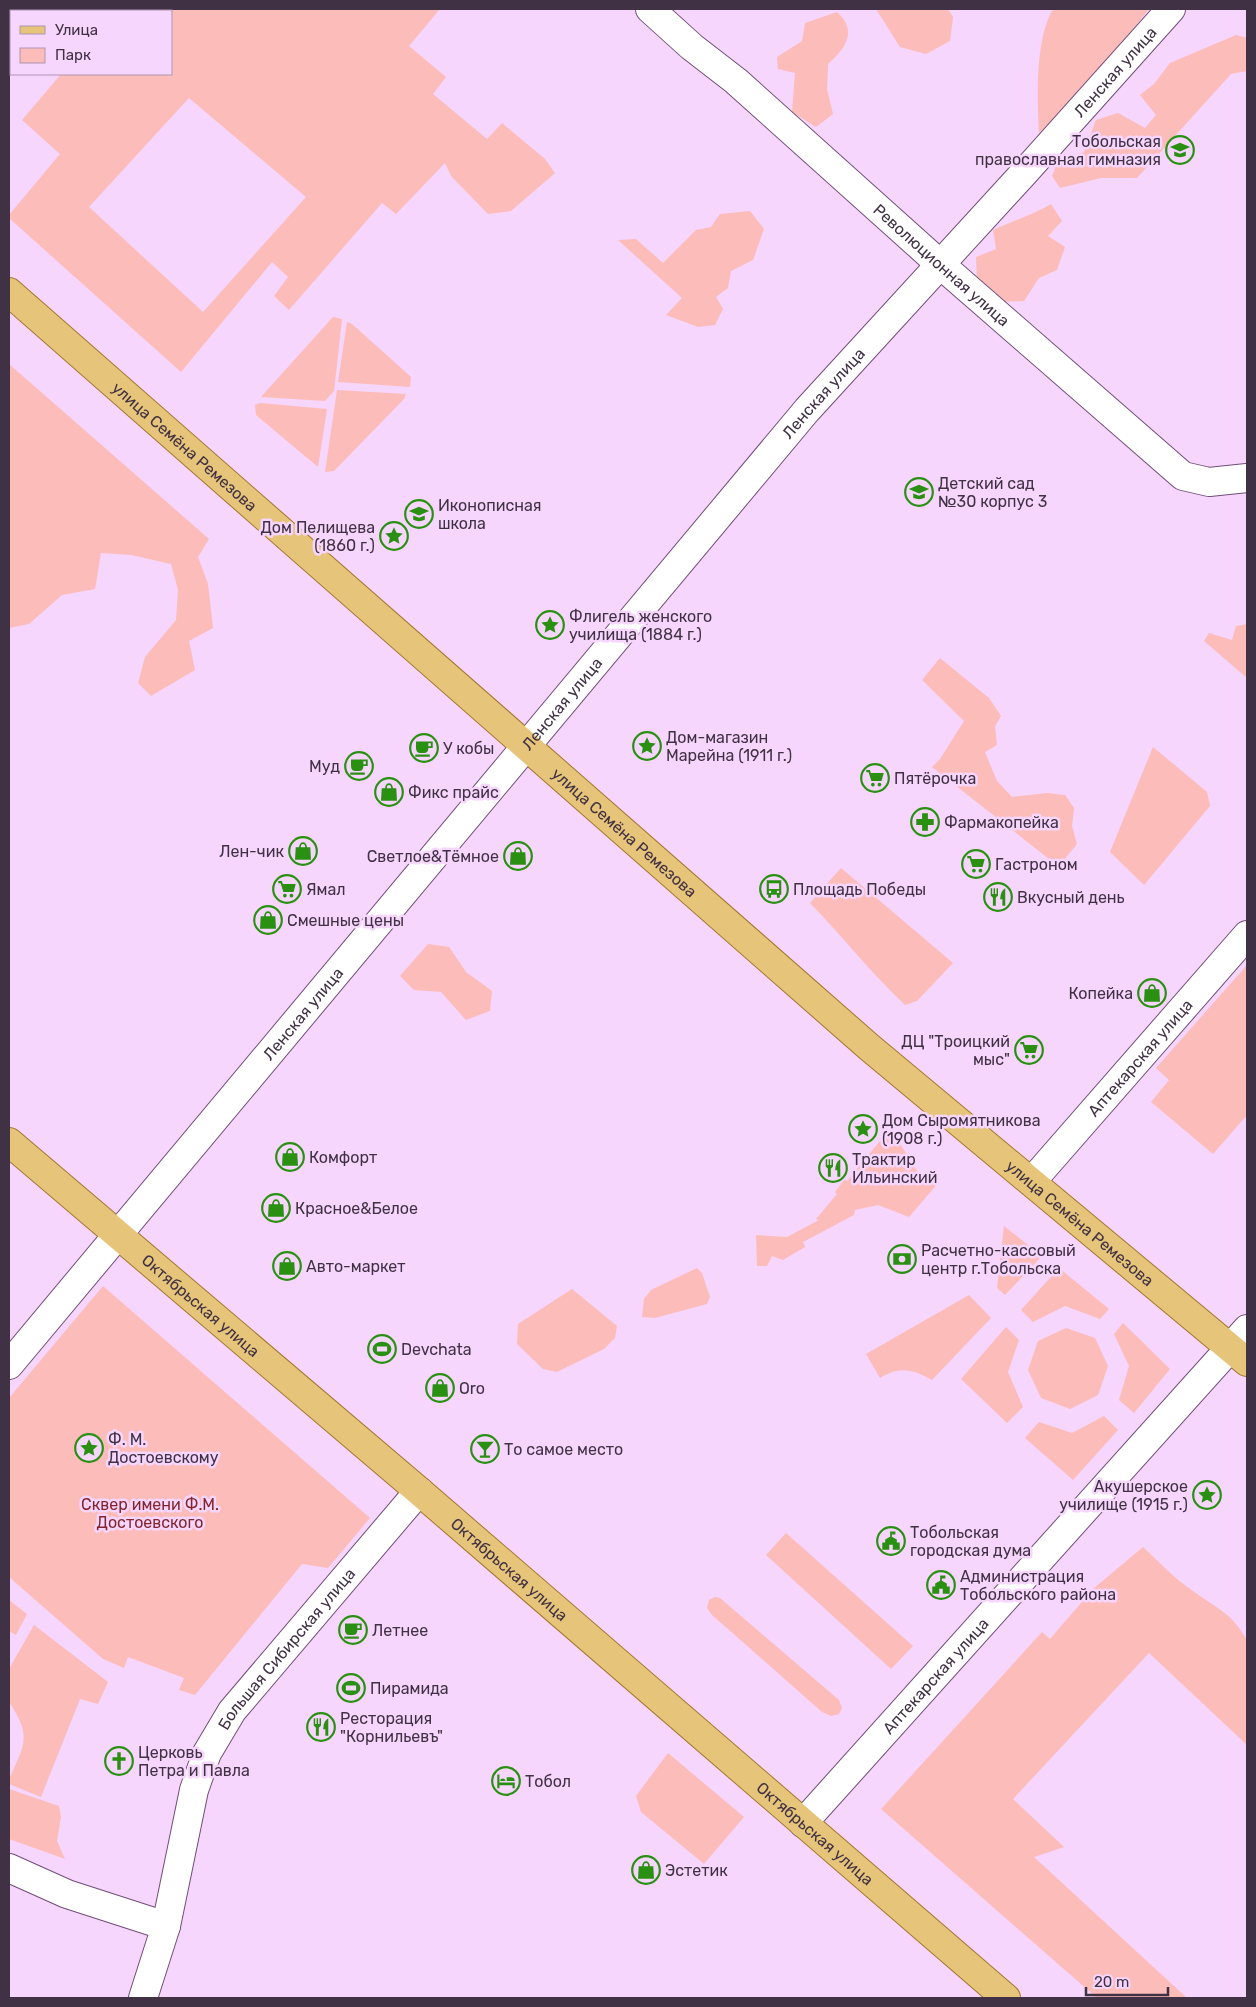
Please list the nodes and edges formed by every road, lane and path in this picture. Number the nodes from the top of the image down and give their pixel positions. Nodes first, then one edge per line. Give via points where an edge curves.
1 (650, 9) edge
2 (1171, 9) edge
3 (941, 264) junction
4 (9, 292) edge
5 (1247, 478) edge
6 (526, 747) junction
7 (1247, 935) edge
8 (9, 1142) edge
9 (1032, 1182) junction
10 (118, 1234) junction
11 (1242, 1346) edge
12 (9, 1365) edge
13 (419, 1491) junction
14 (803, 1823) junction
15 (9, 1868) edge
16 (166, 1926) junction
17 (143, 1998) edge
18 (1006, 1998) edge

1 - 3 street, Революционная улица via 736,81
2 - 3 street, Ленская улица
3 - 5 street, Революционная улица via 1183,476 1210,482
3 - 6 street, Ленская улица via 806,410
4 - 6 main road, улица Семёна Ремезова
6 - 9 main road, улица Семёна Ремезова via 868,1047
6 - 10 street, Ленская улица
7 - 9 street, Аптекарская улица
8 - 10 main road, Октябрьская улица
9 - 11 main road, улица Семёна Ремезова
10 - 12 street, Ленская улица
10 - 13 main road, Октябрьская улица
11 - 14 street, Аптекарская улица
13 - 14 main road, Октябрьская улица
13 - 16 street, Большая Сибирская улица via 232,1711 206,1752 194,1790
14 - 18 main road, Октябрьская улица
15 - 16 street via 67,1894
16 - 17 street, Большая Сибирская улица

